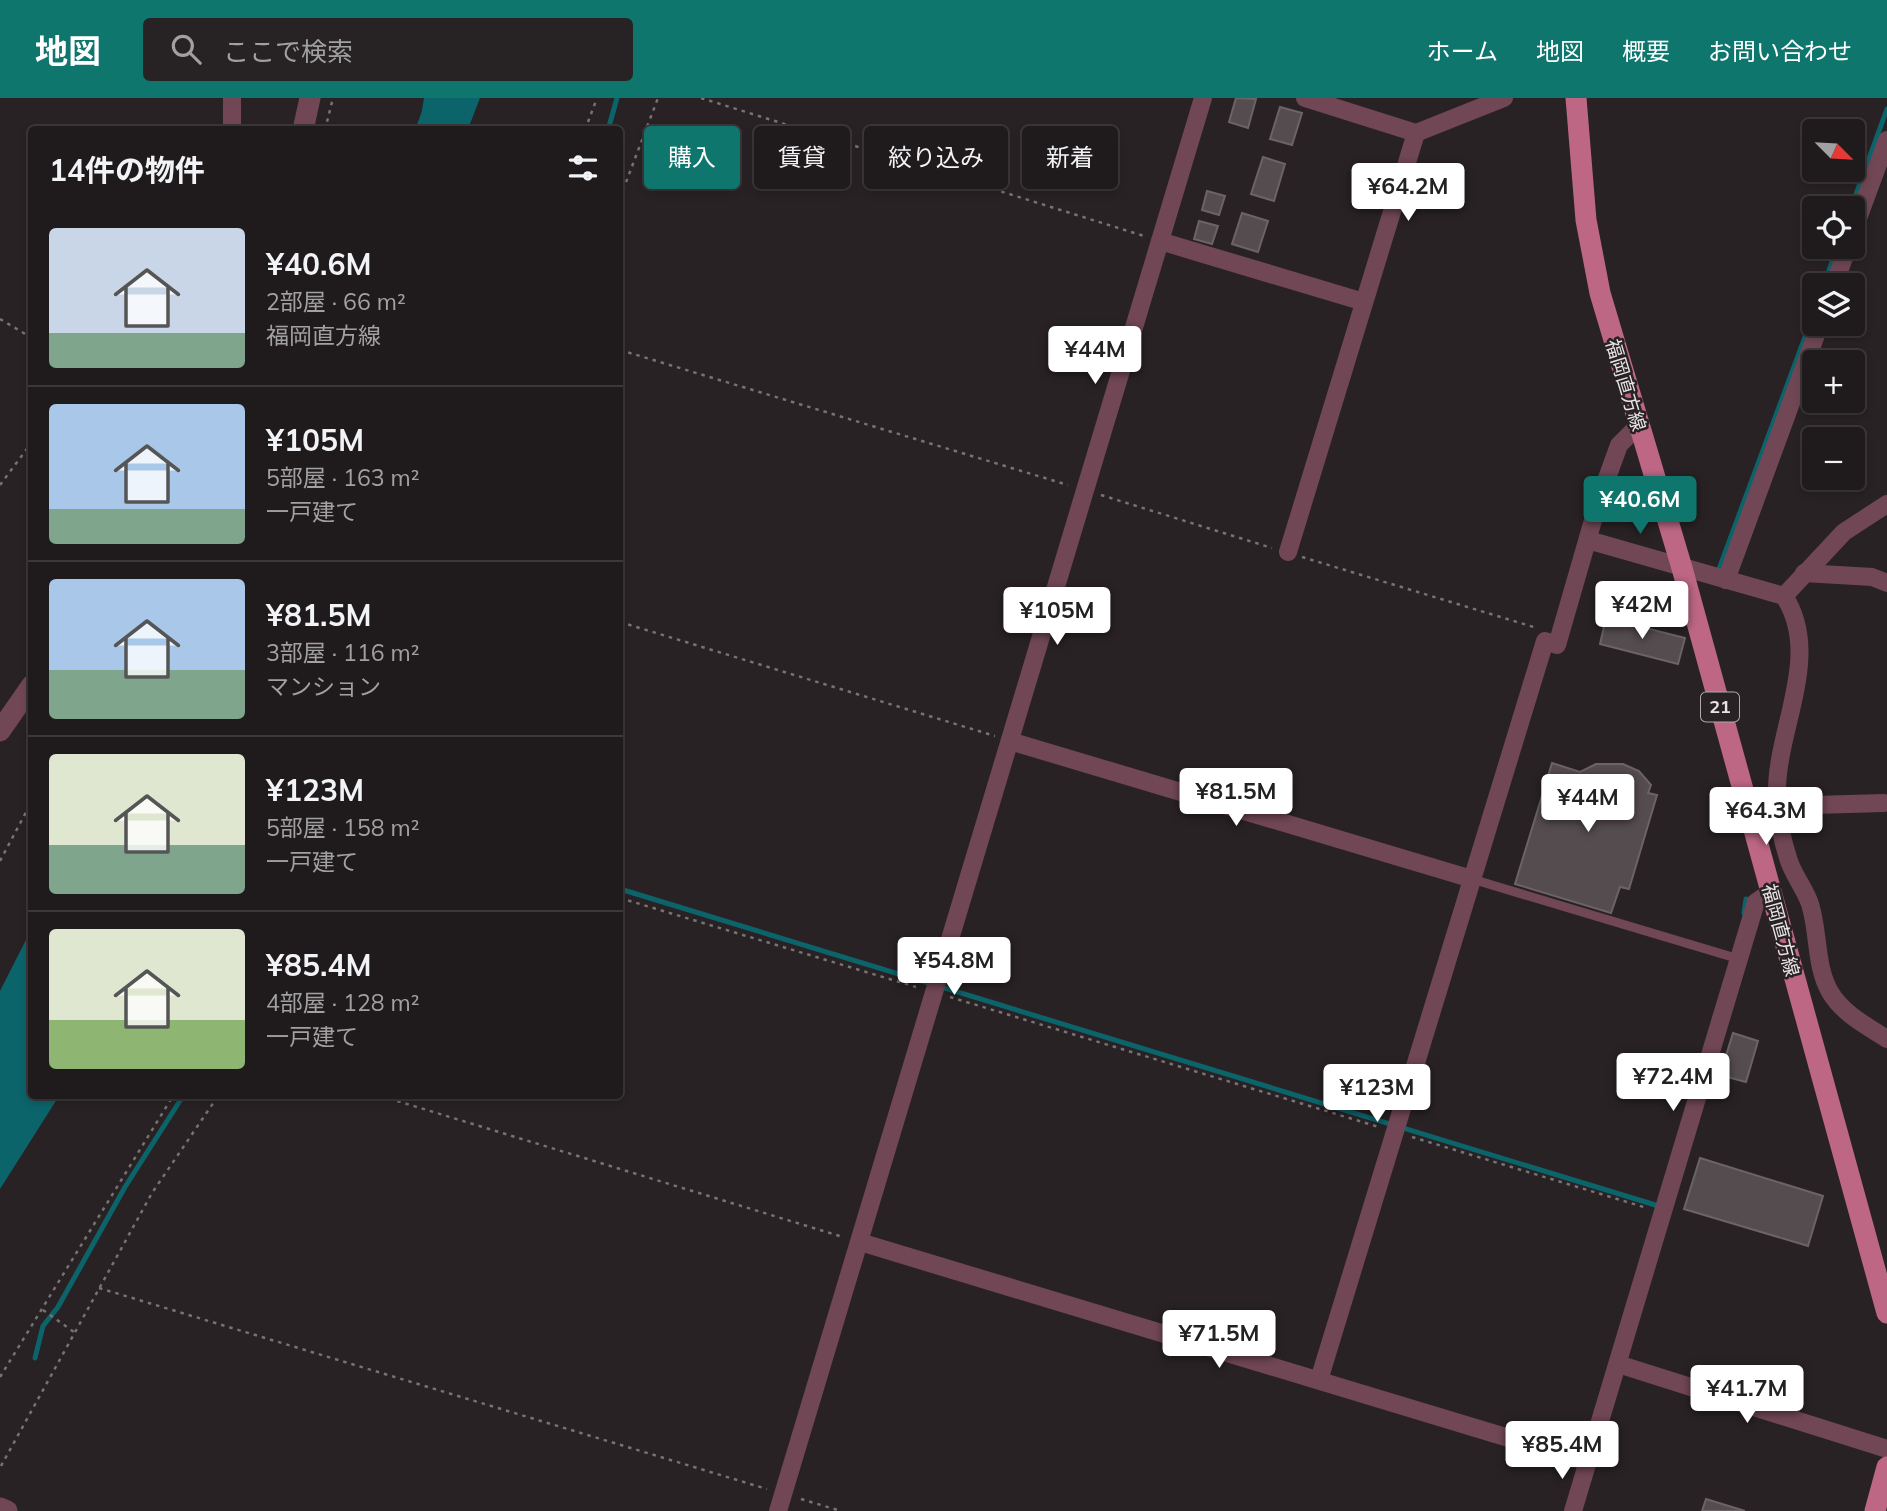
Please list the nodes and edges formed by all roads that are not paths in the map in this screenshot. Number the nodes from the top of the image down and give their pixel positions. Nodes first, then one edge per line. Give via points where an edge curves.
1 (232, 98) edge
2 (310, 98) edge
3 (1203, 98) edge
4 (1305, 98) edge
5 (1504, 98) edge
6 (1576, 98) edge
7 (232, 126) edge
8 (304, 126) edge
9 (1416, 133) junction
10 (1887, 140) edge
11 (1865, 200) edge
12 (1160, 241) junction
13 (1364, 302) junction
14 (1815, 336) edge
15 (1639, 426) junction
16 (1887, 504) edge
17 (1588, 540) junction
18 (1288, 552) dead end
19 (1682, 568) junction
20 (1804, 573) junction
21 (1726, 579) junction
22 (1887, 583) edge
23 (1784, 596) junction
24 (28, 691) edge
25 (0, 731) edge
26 (1010, 741) junction
27 (1884, 803) dead end
28 (1778, 806) junction
29 (1472, 879) junction
30 (1771, 892) junction
31 (1739, 959) junction
32 (1887, 1039) edge
33 (860, 1242) junction
34 (1887, 1313) edge
35 (1618, 1364) junction
36 (1319, 1380) junction
37 (1887, 1449) edge
38 (1588, 1461) junction
39 (1887, 1468) edge
40 (781, 1502) edge
41 (0, 1508) edge
42 (7, 1511) edge
43 (1573, 1511) edge
44 (1875, 1511) edge

1 - 7 street
2 - 8 street
3 - 12 street
4 - 9 street
5 - 9 street
6 - 15 main road, 福岡直方線 / 21 via 1586,220 1595,269
9 - 13 street
10 - 11 street
12 - 13 street
12 - 26 street
13 - 18 street
14 - 21 street
15 - 17 street via 1619,445
15 - 19 main road, 福岡直方線 / 21
16 - 20 street via 1844,532
17 - 19 street
17 - 29 street via 1557,645 1546,636
19 - 21 street
19 - 30 main road, 福岡直方線 / 21
20 - 22 street via 1872,577
20 - 23 street
21 - 23 street
23 - 28 street via 1792,608 1800,643 1776,792
24 - 25 street
26 - 29 street
26 - 33 street
27 - 28 street
28 - 32 street via 1790,862 1810,904 1830,992 1845,1011
29 - 31 lane
29 - 36 street
30 - 31 street via 1756,902
30 - 34 main road, 福岡直方線 / 21
31 - 35 street
33 - 36 street
33 - 40 street
35 - 37 street
35 - 38 street
36 - 38 street
38 - 43 street
39 - 44 main road
41 - 42 street

